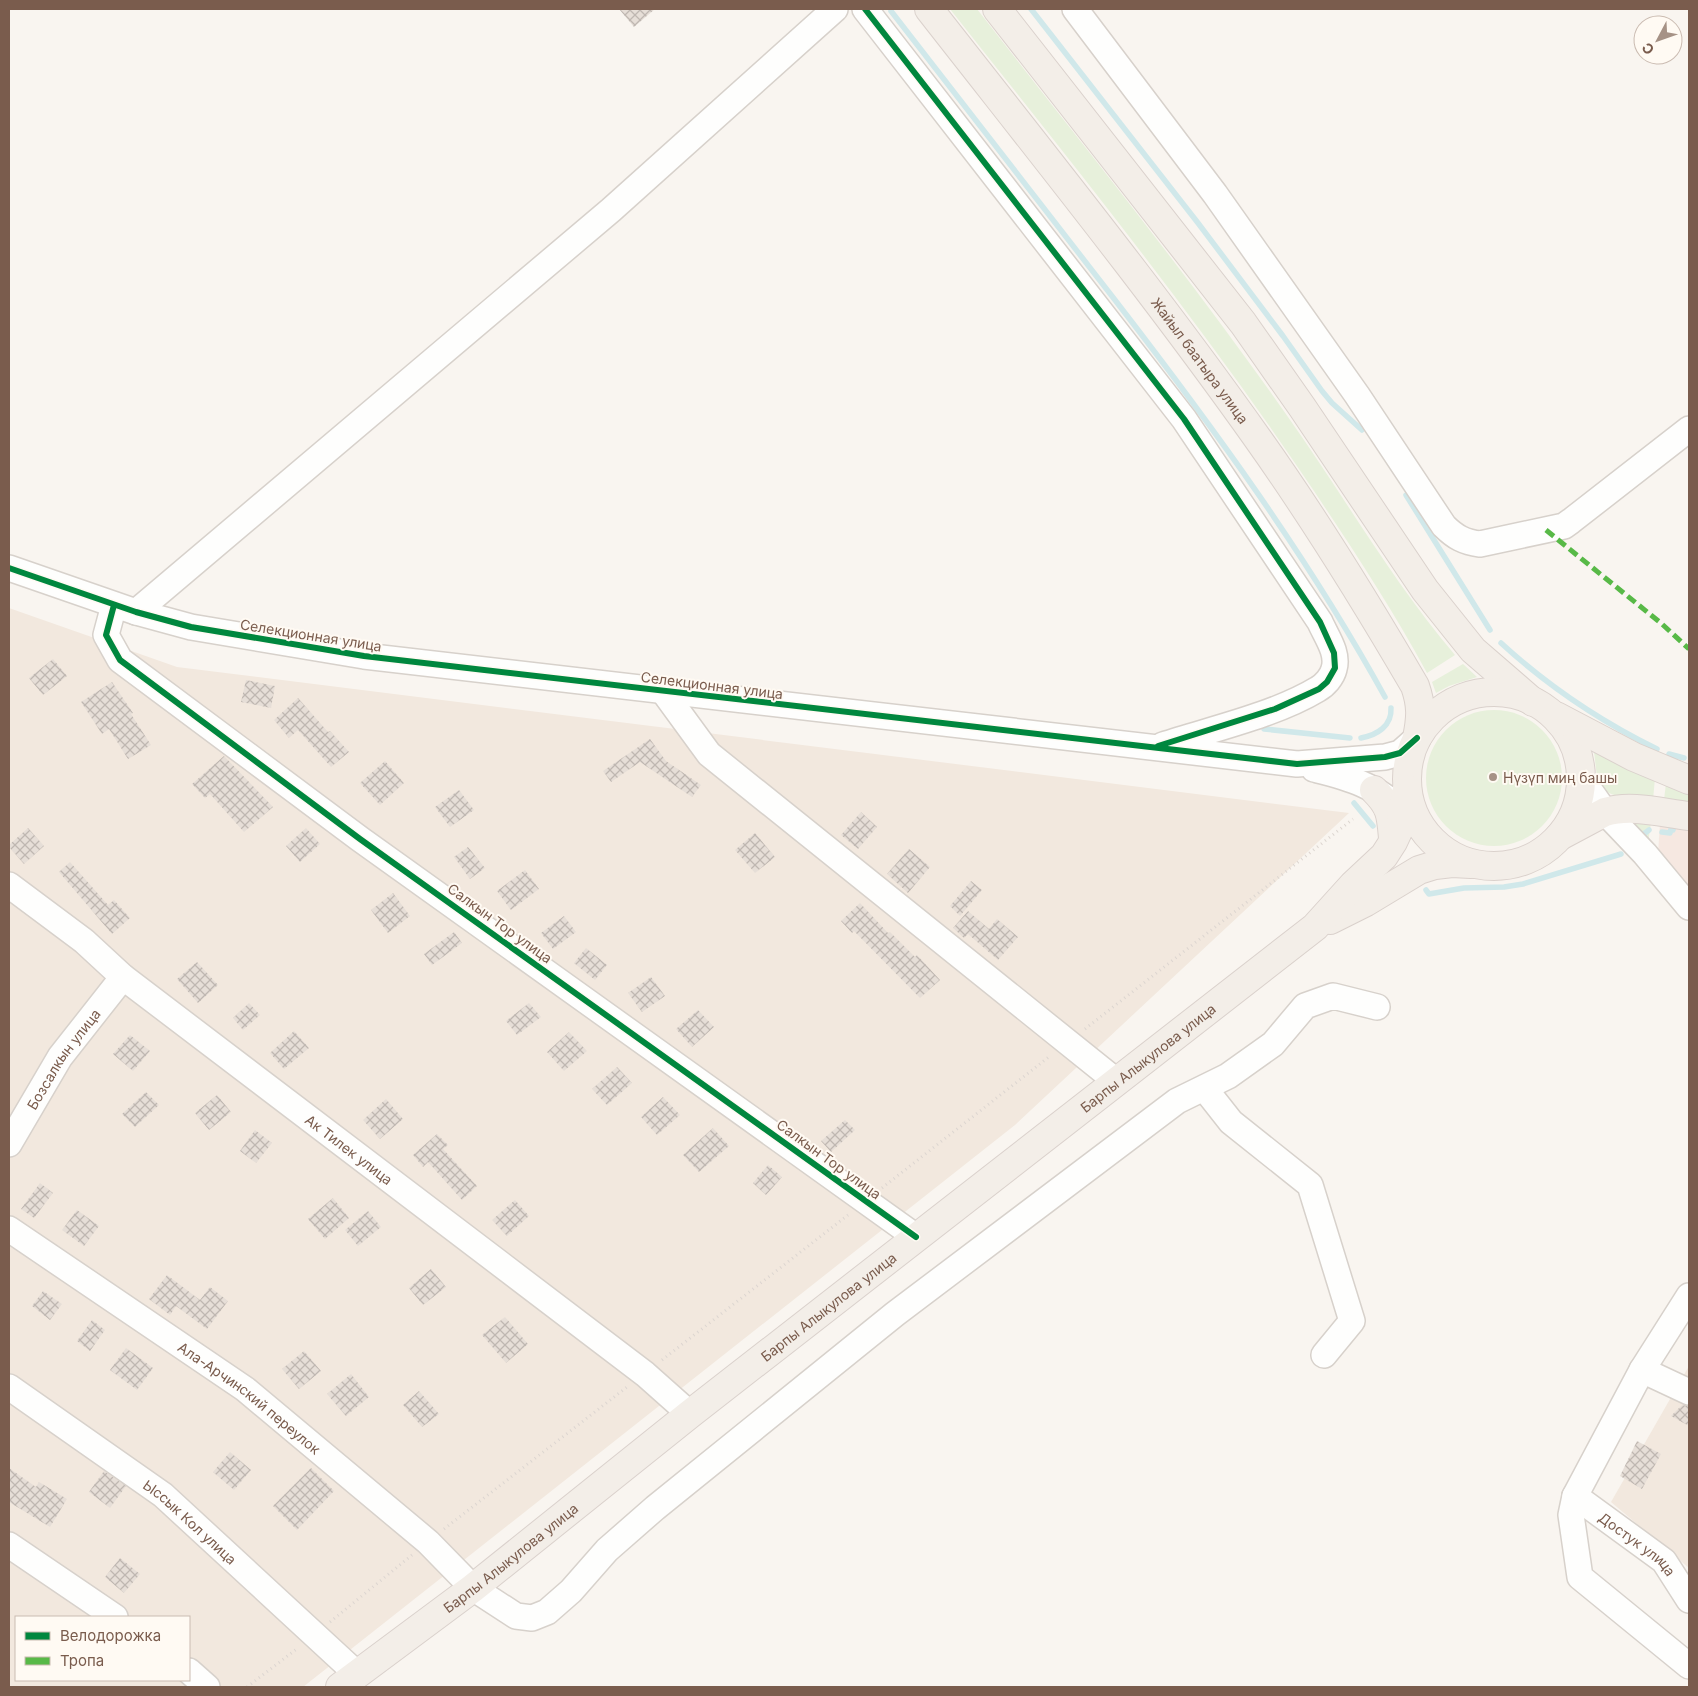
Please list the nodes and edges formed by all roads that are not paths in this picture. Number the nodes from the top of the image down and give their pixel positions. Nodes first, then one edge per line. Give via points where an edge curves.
1 (835, 9) edge
2 (866, 9) edge
3 (929, 9) edge
4 (997, 9) edge
5 (1075, 9) edge
6 (1689, 429) edge
7 (9, 568) edge
8 (125, 608) junction
9 (663, 691) junction
10 (1540, 707) junction
11 (1417, 738) junction
12 (1154, 748) junction
13 (1297, 764) junction
14 (1580, 778) junction
15 (1689, 780) edge
16 (1374, 790) junction
17 (1406, 800) junction
18 (1605, 812) junction
19 (1689, 816) edge
20 (1560, 836) junction
21 (1393, 842) junction
22 (1475, 864) junction
23 (9, 885) edge
24 (1689, 907) edge
25 (1315, 927) junction
26 (123, 977) junction
27 (1377, 1007) dead end
28 (1116, 1080) junction
29 (1204, 1089) junction
30 (9, 1144) edge
31 (9, 1229) edge
32 (916, 1237) junction
33 (1689, 1296) edge
34 (1324, 1355) dead end
35 (1642, 1370) junction
36 (9, 1387) edge
37 (1689, 1392) edge
38 (690, 1414) junction
39 (1575, 1496) junction
40 (9, 1545) edge
41 (1664, 1561) junction
42 (1689, 1566) edge
43 (473, 1588) junction
44 (1689, 1600) edge
45 (114, 1616) edge
46 (1689, 1666) edge
47 (190, 1672) edge
48 (349, 1681) edge
49 (207, 1687) edge

1 - 8 street via 611,210
2 - 12 street via 1184,419 1320,622 1334,653 1335,668 1319,689 1275,709
3 - 11 main road, Жайыл баатыра улица via 1139,278 1258,440 1349,575 1415,686 1421,716
4 - 10 main road via 1242,323 1430,597 1473,650
5 - 6 street via 1216,194 1444,526 1456,537 1480,544 1564,526
7 - 8 street, Селекционная улица
8 - 9 street, Селекционная улица via 191,627 364,656
8 - 32 street, Салкын Тор улица via 106,635 120,660 360,838
9 - 12 street, Селекционная улица
9 - 28 street via 709,754
10 - 11 main road via 1519,696 1504,693 1473,695 1444,708
10 - 14 main road via 1567,734 1579,763
10 - 15 main road via 1634,757
11 - 13 street, Селекционная улица via 1400,753 1385,757
11 - 17 main road via 1409,762
12 - 13 street, Селекционная улица
13 - 16 street, Селекционная улица
14 - 18 street
14 - 20 main road via 1575,809
16 - 17 street, Селекционная улица
16 - 21 main road via 1385,801 1390,813
17 - 21 main road, Барпы Алыкулова улица
17 - 22 main road via 1433,841 1446,852
18 - 19 main road via 1628,808
18 - 20 main road
18 - 24 street
20 - 22 main road via 1521,862 1506,866
21 - 25 main road, Барпы Алыкулова улица via 1384,856
22 - 25 main road, Барпы Алыкулова улица via 1452,863 1419,870 1366,902
23 - 26 street, Ак Тилек улица via 84,941
25 - 28 main road, Барпы Алыкулова улица
26 - 30 street, Бозсалкын улица via 60,1056
26 - 38 street, Ак Тилек улица via 645,1374
27 - 29 street, Ала-Арчинский переулок via 1333,996 1305,1006 1273,1044
28 - 32 main road, Барпы Алыкулова улица
29 - 34 street via 1231,1122 1310,1185 1352,1321
29 - 43 street, Ала-Арчинский переулок via 1177,1102 895,1314 654,1508 547,1612 532,1618 516,1616
31 - 43 street, Ала-Арчинский переулок via 245,1389 428,1542
32 - 38 main road, Барпы Алыкулова улица
33 - 35 street
35 - 37 street
35 - 39 street
36 - 48 street, Ыссык Кол улица via 164,1495 315,1634
38 - 43 main road, Барпы Алыкулова улица
39 - 41 street, Достук улица
39 - 46 street via 1571,1515 1580,1577
40 - 45 street
41 - 42 street
41 - 44 street, Достук улица
43 - 48 main road, Барпы Алыкулова улица
47 - 49 street

